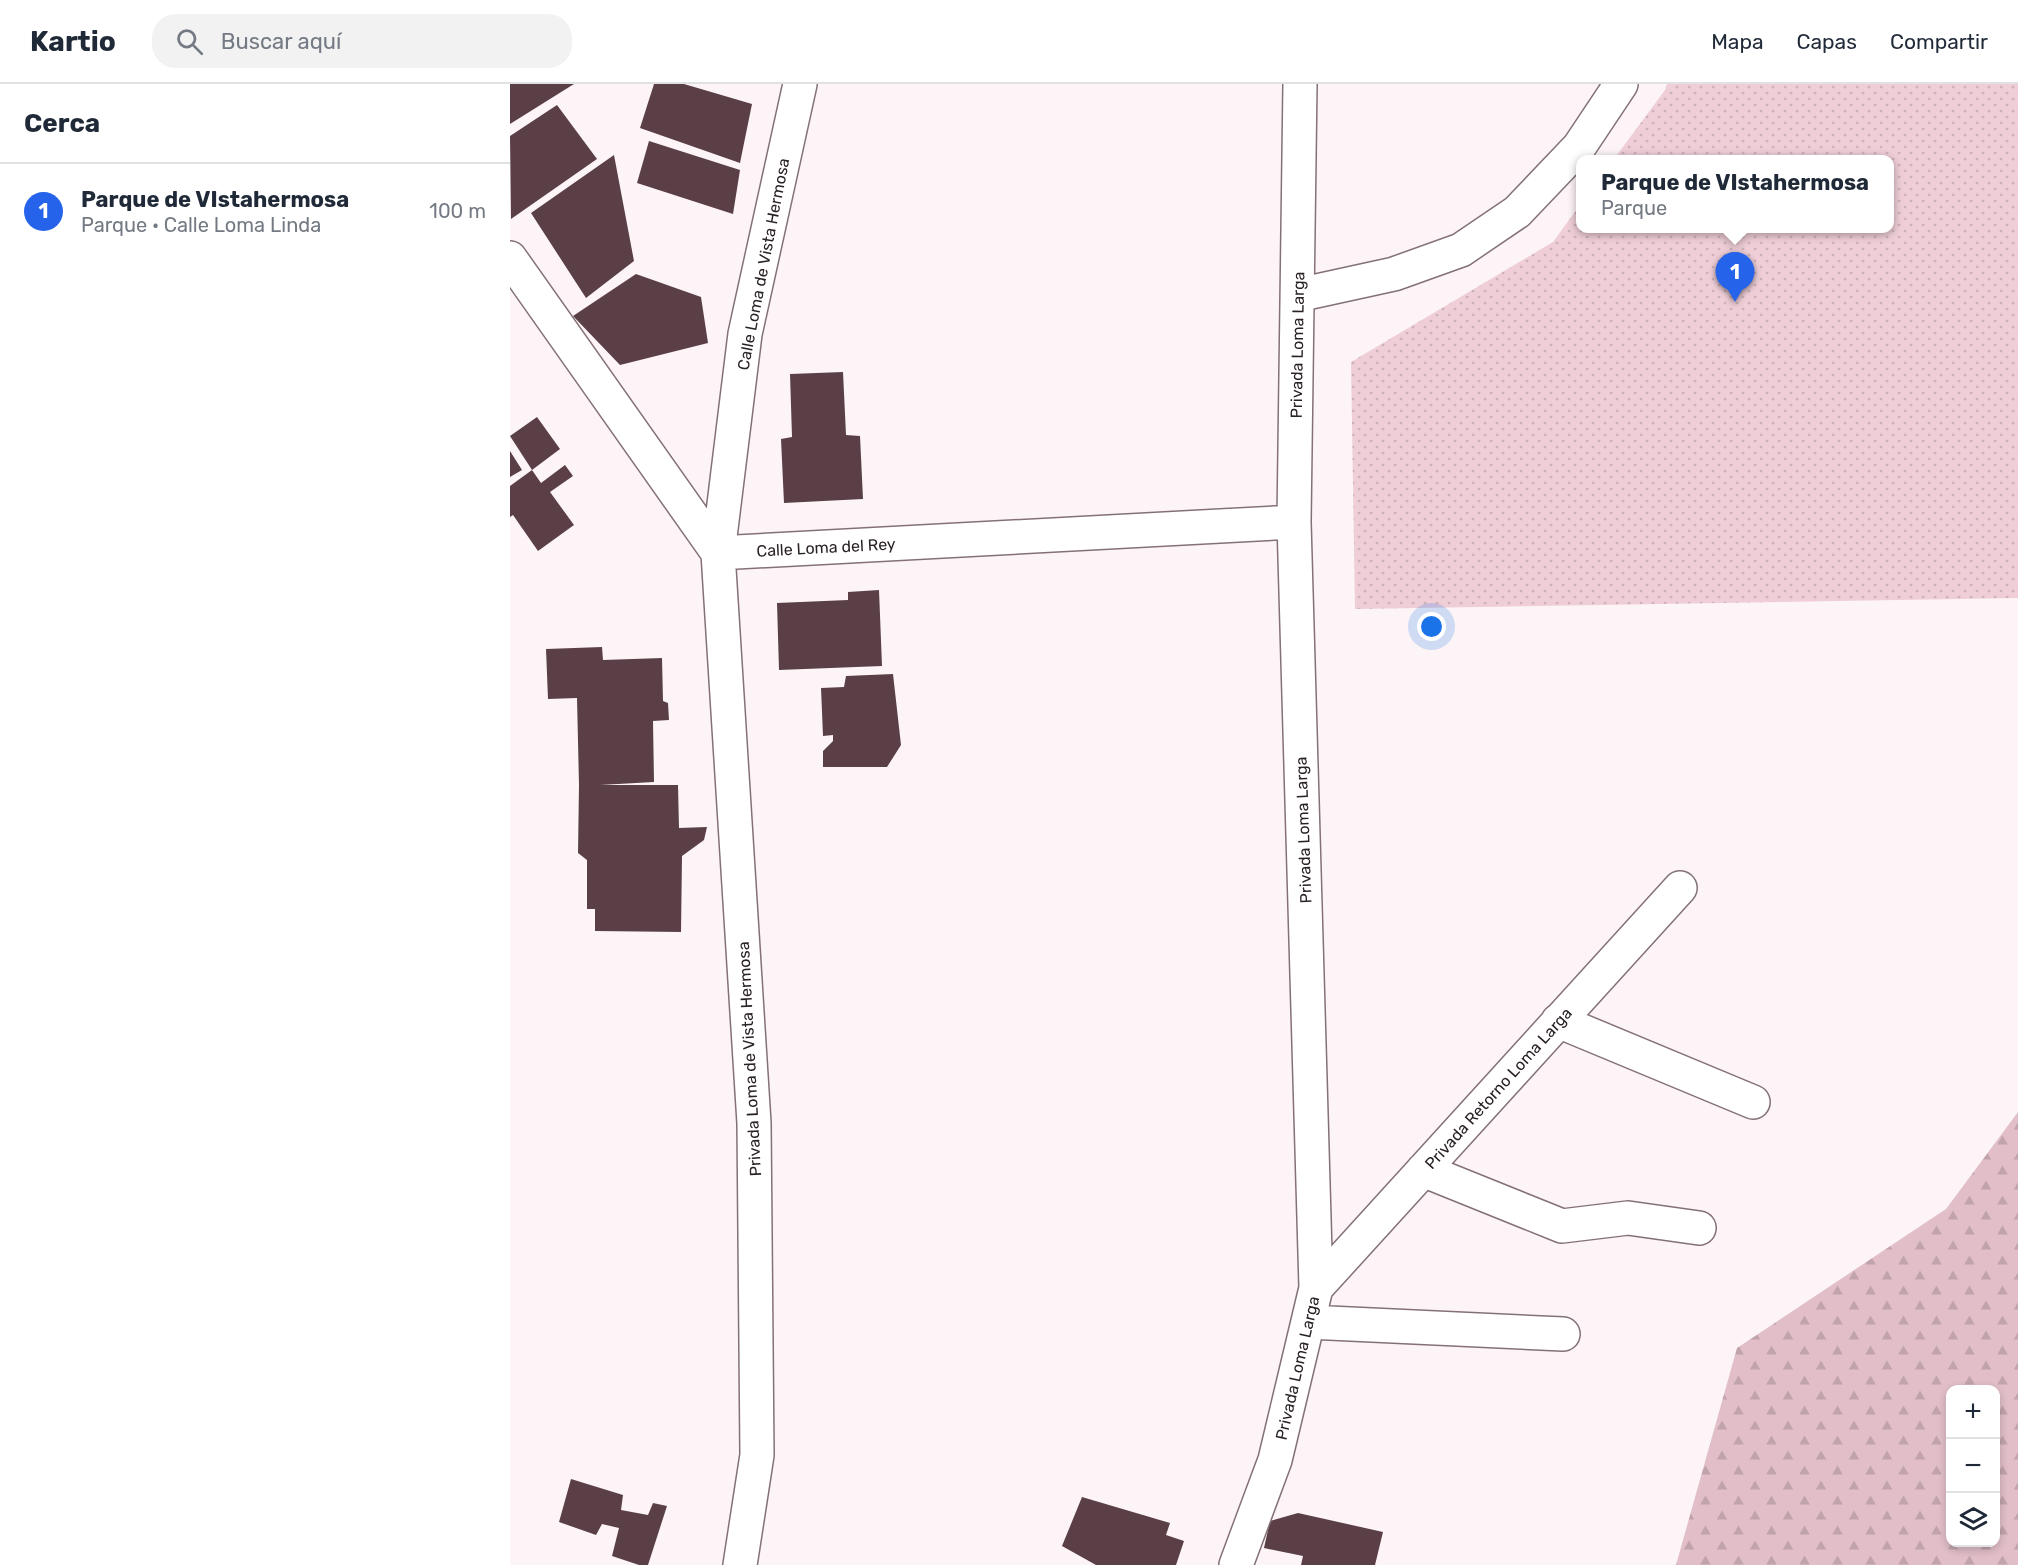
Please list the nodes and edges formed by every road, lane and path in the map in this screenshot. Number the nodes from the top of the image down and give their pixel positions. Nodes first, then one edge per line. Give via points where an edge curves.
1 (800, 84) edge
2 (1300, 84) edge
3 (1621, 84) edge
4 (510, 258) edge
5 (1298, 295) junction
6 (1294, 522) junction
7 (718, 553) junction
8 (1680, 888) dead end
9 (1558, 1021) junction
10 (1753, 1102) dead end
11 (1424, 1170) junction
12 (1699, 1228) dead end
13 (1316, 1288) junction
14 (1308, 1322) junction
15 (1563, 1334) dead end
16 (740, 1565) edge
17 (1236, 1565) edge

1 - 7 street, Calle Loma de Vista Hermosa via 745,334
2 - 5 street, Privada Loma Larga
3 - 5 street via 1579,147 1517,212 1461,250 1394,274
4 - 7 street
5 - 6 street, Privada Loma Larga
6 - 7 street, Calle Loma del Rey
6 - 13 street, Privada Loma Larga
7 - 16 street, Privada Loma de Vista Hermosa via 754,1123 757,1455
8 - 9 street, Privada Retorno Loma Larga
9 - 10 street
9 - 11 street, Privada Retorno Loma Larga
11 - 12 street via 1562,1226 1628,1218
11 - 13 street, Privada Retorno Loma Larga
13 - 14 street, Privada Loma Larga
14 - 15 street
14 - 17 street, Privada Loma Larga via 1275,1460

